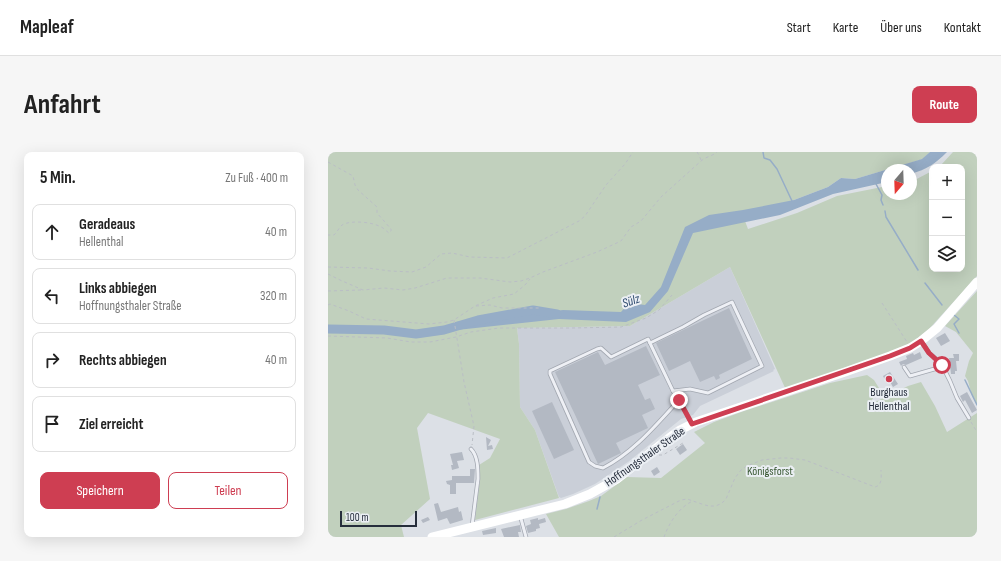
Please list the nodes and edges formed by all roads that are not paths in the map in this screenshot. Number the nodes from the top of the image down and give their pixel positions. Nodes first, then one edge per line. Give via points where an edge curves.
1 (977, 282) edge
2 (921, 341) junction
3 (650, 343) junction
4 (942, 365) junction
5 (904, 367) dead end
6 (673, 392) junction
7 (679, 400) junction
8 (969, 418) road end
9 (692, 424) junction
10 (471, 449) road end
11 (520, 516) junction
12 (472, 527) junction
13 (432, 537) edge
14 (526, 537) edge

1 - 2 main road, Hoffnungsthaler Straße via 937,328
2 - 4 lane
2 - 9 main road, Hoffnungsthaler Straße via 890,356
3 - 6 lane
3 - 6 lane via 732,302 762,366 708,393 690,389
3 - 7 lane via 648,339 611,357 601,348 597,349 550,371 589,462 603,468 614,463 643,439
4 - 5 lane via 910,376
4 - 8 lane
6 - 7 lane
7 - 9 lane
9 - 11 main road, Hoffnungsthaler Straße via 675,434 617,480 565,504
10 - 12 lane via 475,456 478,479
11 - 12 main road, Hoffnungsthaler Straße
11 - 14 lane
12 - 13 main road, Hoffnungsthaler Straße

